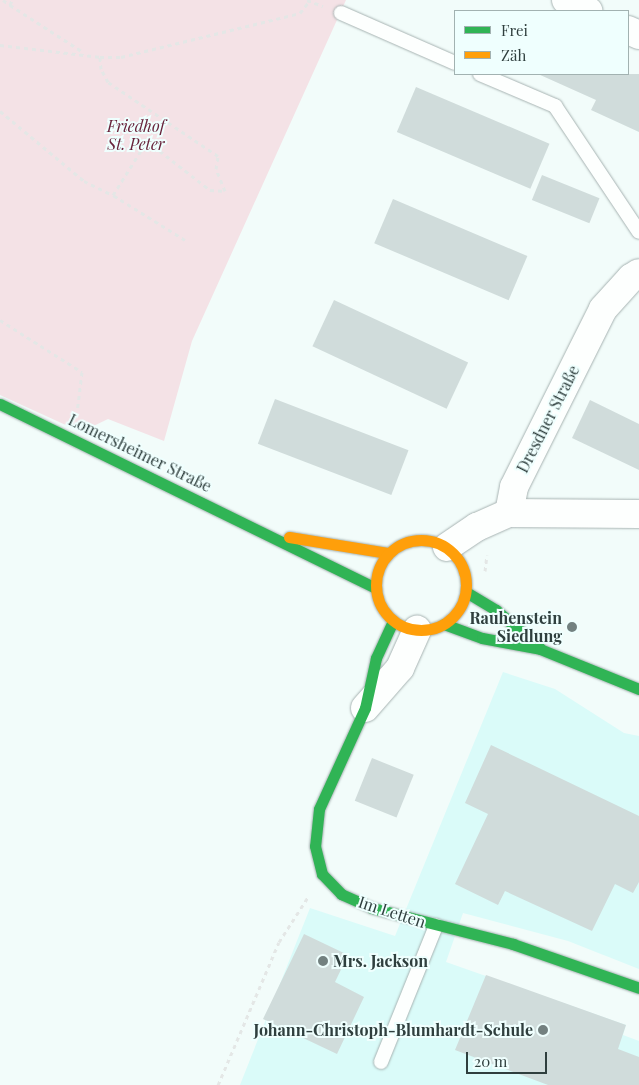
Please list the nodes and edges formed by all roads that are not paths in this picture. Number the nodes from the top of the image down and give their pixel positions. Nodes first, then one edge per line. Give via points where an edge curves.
1 (566, 0) edge
2 (587, 10) edge
3 (341, 13) dead end
4 (454, 63) edge
5 (482, 75) edge
6 (639, 232) edge
7 (639, 274) edge
8 (0, 404) edge
9 (510, 513) junction
10 (639, 514) edge
11 (266, 533) junction
12 (447, 548) junction
13 (388, 553) junction
14 (375, 588) junction
15 (466, 592) junction
16 (444, 624) junction
17 (405, 625) junction
18 (540, 648) junction
19 (639, 690) edge
20 (365, 708) joint
21 (436, 926) junction
22 (639, 988) edge
23 (381, 1062) dead end

1 - 2 street
3 - 4 lane
5 - 6 lane via 555,106
7 - 9 street, Dresdner Straße via 631,278 603,309 514,487
8 - 11 street, Lomersheimer Straße
9 - 10 street
9 - 12 street via 477,527
11 - 13 street, Lomersheimer Straße
11 - 14 street, Lomersheimer Straße
12 - 13 street via 423,539 398,545
12 - 15 street via 463,567
13 - 14 street via 378,569
14 - 17 street via 384,612
15 - 16 street via 458,610
15 - 18 street via 496,610
16 - 17 street
16 - 18 street via 482,638
17 - 20 street, Im Letten via 400,668
18 - 19 street
20 - 21 street, Im Letten via 319,809 315,846 322,874 341,894 356,901
21 - 22 street, Im Letten via 513,944
21 - 23 lane

